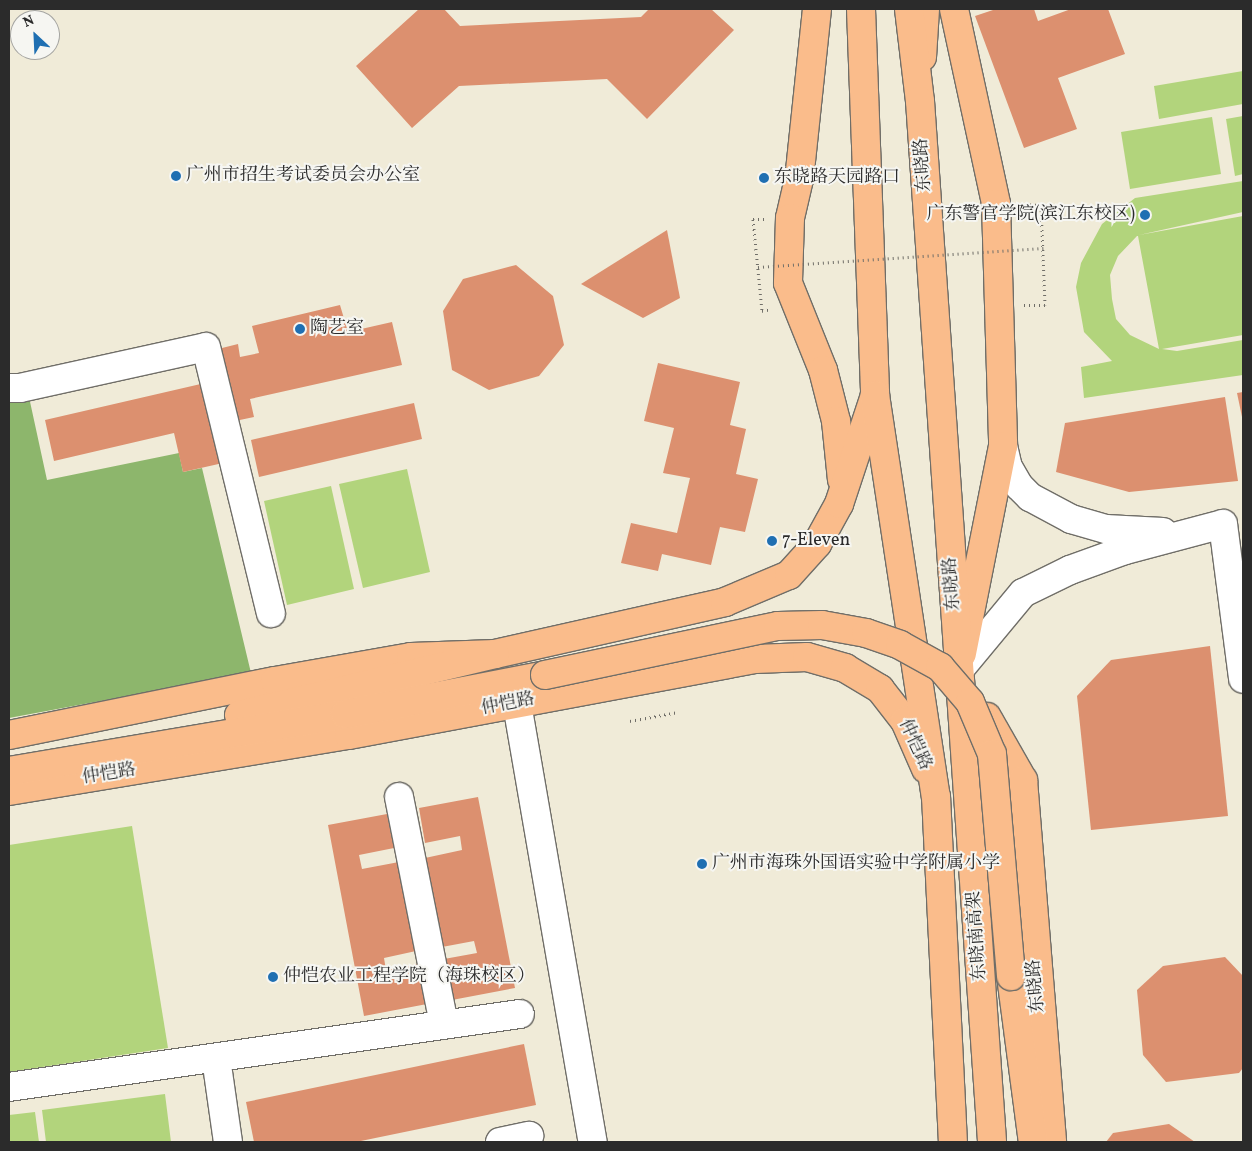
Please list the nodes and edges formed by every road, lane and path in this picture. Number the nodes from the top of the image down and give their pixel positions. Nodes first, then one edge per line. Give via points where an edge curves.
1 (817, 9) edge
2 (860, 9) edge
3 (909, 9) edge
4 (925, 9) edge
5 (943, 9) edge
6 (954, 9) edge
7 (970, 78) junction
8 (920, 101) junction
9 (1041, 205) dead end
10 (753, 219) dead end
11 (1042, 248) junction
12 (758, 267) junction
13 (1045, 305) dead end
14 (762, 311) dead end
15 (9, 388) edge
16 (875, 395) junction
17 (831, 403) junction
18 (1003, 446) junction
19 (858, 447) junction
20 (888, 497) junction
21 (839, 504) junction
22 (1233, 521) edge
23 (271, 613) dead end
24 (495, 654) junction
25 (959, 670) junction
26 (1243, 679) edge
27 (517, 704) junction
28 (678, 712) dead end
29 (630, 721) dead end
30 (9, 736) edge
31 (9, 770) edge
32 (9, 792) edge
33 (936, 796) junction
34 (399, 797) dead end
35 (520, 1014) dead end
36 (444, 1025) junction
37 (216, 1058) junction
38 (9, 1087) edge
39 (530, 1136) dead end
40 (228, 1142) edge
41 (500, 1142) edge
42 (593, 1142) edge
43 (953, 1142) edge
44 (992, 1142) edge
45 (1033, 1142) edge
46 (1052, 1142) edge

1 - 17 main road via 798,179 790,218 788,283 822,370
2 - 16 main road
3 - 8 main road, 东晓路
4 - 8 main road
5 - 7 main road
6 - 7 main road
7 - 18 main road via 996,204
8 - 25 main road, 东晓路
9 - 11 path
10 - 12 path
11 - 12 path, bridge
11 - 13 path
12 - 14 path
15 - 23 street via 206,347
16 - 19 main road
16 - 20 main road
17 - 19 main road
17 - 21 main road via 843,469
18 - 22 street via 1008,467 1019,486 1030,497 1071,519 1106,529 1170,532
18 - 25 main road
19 - 20 main road
19 - 21 main road
20 - 33 main road
21 - 24 main road via 817,544 789,575 725,602
22 - 25 street via 1125,550 1070,570 1023,593
22 - 26 street
24 - 30 main road via 402,659
24 - 31 main road
25 - 44 main road, 东晓南高架
25 - 46 main road, 东晓路 via 1023,780
27 - 32 main road, 仲恺路
27 - 33 main road, 仲恺路 via 755,659 807,657 845,668 880,689 905,721 918,745
27 - 42 street
28 - 29 path
31 - 45 main road, bridge via 345,714 778,626 822,625 866,633 900,645 940,667 970,702 992,754 1011,976
33 - 43 main road
34 - 36 street
35 - 36 street
36 - 37 street
37 - 38 street
37 - 40 street
39 - 41 street

